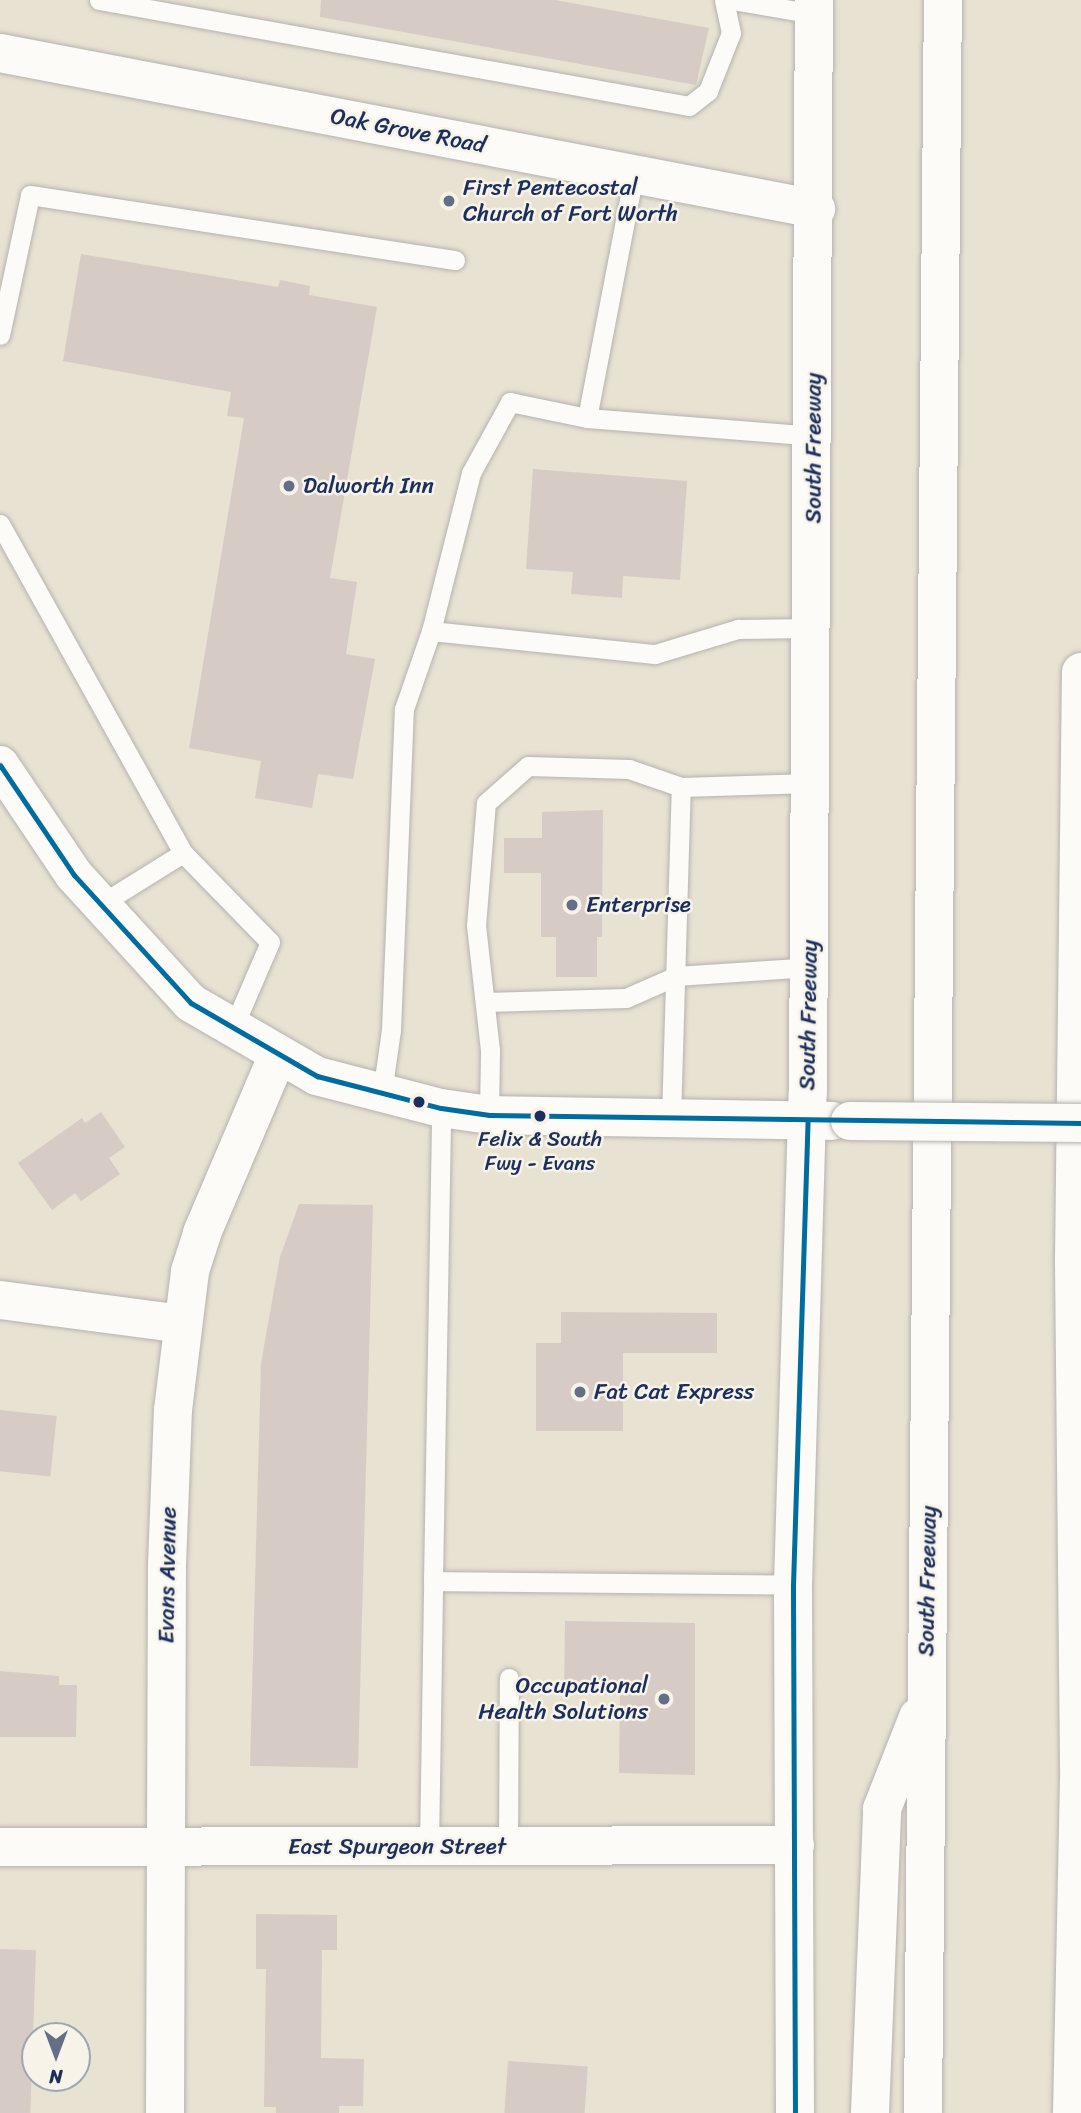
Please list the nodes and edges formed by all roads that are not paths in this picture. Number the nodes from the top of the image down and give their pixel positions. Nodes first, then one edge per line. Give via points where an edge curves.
1 (99, 0) edge
2 (724, 0) edge
3 (732, 0) edge
4 (943, 0) edge
5 (814, 7) edge
6 (0, 53) edge
7 (634, 174) junction
8 (816, 209) junction
9 (455, 260) dead end
10 (0, 335) edge
11 (587, 418) junction
12 (814, 436) junction
13 (0, 524) edge
14 (813, 628) junction
15 (431, 631) junction
16 (1081, 672) edge
17 (0, 765) edge
18 (811, 783) junction
19 (681, 787) junction
20 (183, 853) junction
21 (101, 904) junction
22 (810, 967) junction
23 (676, 976) junction
24 (485, 1002) junction
25 (233, 1028) junction
26 (278, 1055) junction
27 (382, 1093) junction
28 (441, 1108) junction
29 (489, 1115) junction
30 (671, 1118) junction
31 (808, 1121) junction
32 (1081, 1123) edge
33 (0, 1300) edge
34 (182, 1324) junction
35 (433, 1581) junction
36 (793, 1585) junction
37 (509, 1678) dead end
38 (927, 1696) junction
39 (1080, 1768) edge
40 (794, 1845) junction
41 (0, 1847) edge
42 (429, 1847) junction
43 (508, 1847) junction
44 (164, 1849) junction
45 (166, 2113) edge
46 (794, 2113) edge
47 (870, 2113) edge
48 (923, 2113) edge
49 (1072, 2113) edge

1 - 2 lane via 689,106 708,91 731,33
3 - 5 lane
4 - 38 main road, South Freeway
5 - 8 main road, South Freeway
6 - 7 main road, Oak Grove Road
7 - 8 main road, Oak Grove Road
7 - 11 lane
8 - 12 main road, South Freeway
9 - 10 lane via 30,195
11 - 12 lane
11 - 15 lane via 510,402 471,473
12 - 14 main road, South Freeway
13 - 20 lane
14 - 15 lane via 738,629 655,654
14 - 18 main road, South Freeway
15 - 27 lane via 404,709 391,1030
16 - 39 main road via 1074,1219
17 - 21 main road via 74,875
18 - 19 lane
18 - 22 main road, South Freeway
19 - 23 lane
19 - 24 lane via 629,769 528,766 486,803 477,926
20 - 21 lane
20 - 25 lane via 270,942
21 - 25 main road via 191,1003
22 - 23 lane
22 - 31 main road, South Freeway
23 - 24 lane via 626,998
23 - 30 lane
24 - 29 lane
25 - 26 main road
26 - 27 main road via 317,1076
26 - 34 main road, Evans Avenue via 202,1233
27 - 28 main road
28 - 29 main road
28 - 35 lane
29 - 30 main road
30 - 31 main road
31 - 32 main road, bridge
31 - 36 main road, South Freeway
33 - 34 main road
34 - 44 main road, Evans Avenue via 167,1552
35 - 36 lane
35 - 42 lane
36 - 40 main road, South Freeway
37 - 43 lane
38 - 47 main road via 882,1809
38 - 48 main road, South Freeway
39 - 49 main road
40 - 43 main road, East Spurgeon Street
40 - 46 main road, South Freeway
41 - 44 main road, East Spurgeon Street
42 - 43 main road, East Spurgeon Street
42 - 44 main road, East Spurgeon Street
44 - 45 main road, Evans Avenue

